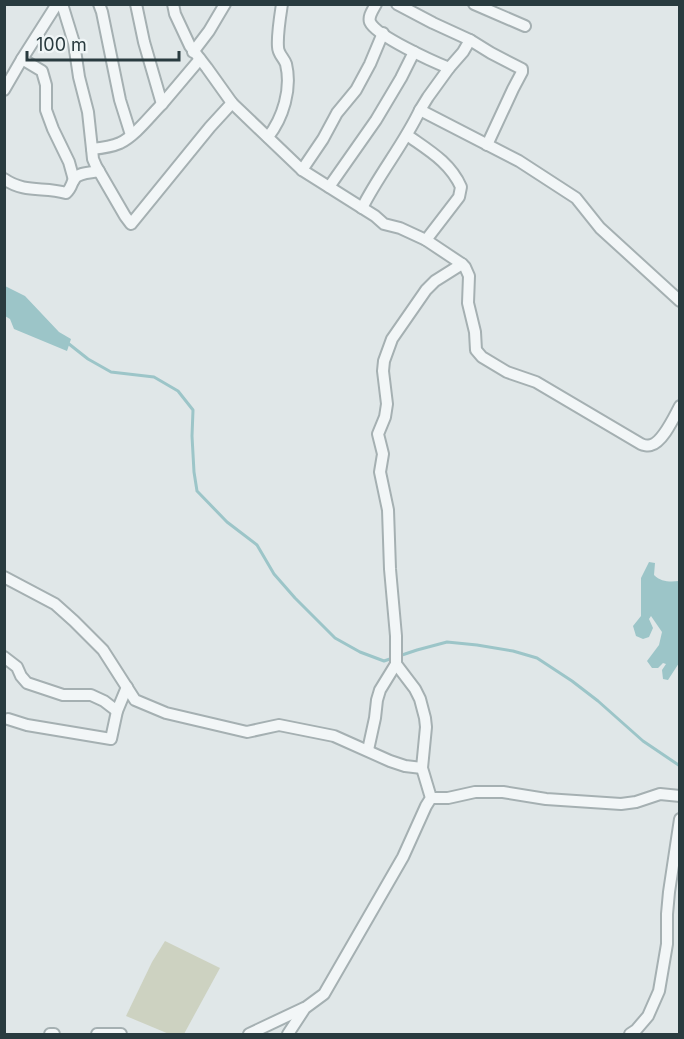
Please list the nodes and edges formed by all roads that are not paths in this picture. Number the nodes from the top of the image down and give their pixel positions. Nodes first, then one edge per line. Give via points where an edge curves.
1 (57, 4) edge
2 (62, 4) edge
3 (99, 4) edge
4 (136, 4) edge
5 (172, 4) edge
6 (225, 4) edge
7 (282, 4) edge
8 (376, 4) edge
9 (397, 4) edge
10 (474, 4) edge
11 (525, 26) dead end
12 (382, 33) junction
13 (470, 40) junction
14 (414, 52) junction
15 (197, 55) junction
16 (22, 59) junction
17 (449, 68) junction
18 (4, 90) edge
19 (232, 103) junction
20 (162, 104) junction
21 (420, 110) junction
22 (132, 135) junction
23 (407, 135) junction
24 (268, 136) junction
25 (487, 145) junction
26 (92, 149) junction
27 (302, 170) junction
28 (99, 171) junction
29 (4, 179) edge
30 (74, 180) junction
31 (329, 188) junction
32 (362, 208) junction
33 (426, 240) junction
34 (462, 264) junction
35 (680, 301) edge
36 (680, 406) edge
37 (4, 577) edge
38 (4, 657) edge
39 (396, 664) junction
40 (127, 687) junction
41 (117, 711) junction
42 (8, 719) dead end
43 (368, 750) junction
44 (422, 768) junction
45 (680, 796) edge
46 (431, 798) junction
47 (680, 819) edge
48 (678, 834) edge
49 (304, 1008) junction
50 (97, 1035) edge
51 (122, 1035) edge
52 (249, 1035) edge
53 (288, 1035) edge
54 (630, 1035) edge

1 - 16 street
2 - 26 street via 74,44
3 - 22 street via 120,100
4 - 20 street
5 - 15 street
6 - 15 street
7 - 24 street via 278,49 286,64 287,85 281,114
8 - 12 street via 370,21
9 - 13 street
10 - 11 street
12 - 14 street
12 - 27 street via 359,83
13 - 17 street
13 - 25 street via 523,70
14 - 17 street
14 - 31 street via 380,115
15 - 19 street
15 - 20 street
16 - 18 street
16 - 30 street via 43,75 46,110
17 - 21 street
19 - 24 street
19 - 28 street via 131,224
20 - 22 street
21 - 23 street
21 - 25 street
22 - 26 street via 120,143
23 - 32 street
23 - 33 street via 442,159 461,187 459,197
24 - 27 street
25 - 35 street via 576,198 606,235
26 - 28 street
27 - 31 street
28 - 30 street via 78,175
29 - 30 street via 31,190 66,193
31 - 32 street
32 - 33 street via 384,224
33 - 34 street
34 - 36 street via 469,276 467,296 476,350 488,361 536,382 641,444 650,446 658,441
34 - 39 street via 426,290 392,339 384,361 387,404 378,434 388,510
37 - 40 street via 55,604 103,650
38 - 41 street via 17,667 27,683 63,695 91,695
39 - 43 street via 380,690
39 - 44 street via 415,689 425,718
40 - 41 street
40 - 43 street via 135,699 166,713 248,732 279,725 334,736
41 - 42 street via 111,739
43 - 44 street via 405,766
44 - 46 street
45 - 46 street via 660,794 621,804 503,792
46 - 49 street via 403,857 324,994
47 - 48 street
48 - 54 street via 669,892 668,944 659,991 648,1016
49 - 52 street
49 - 53 street
50 - 51 street

